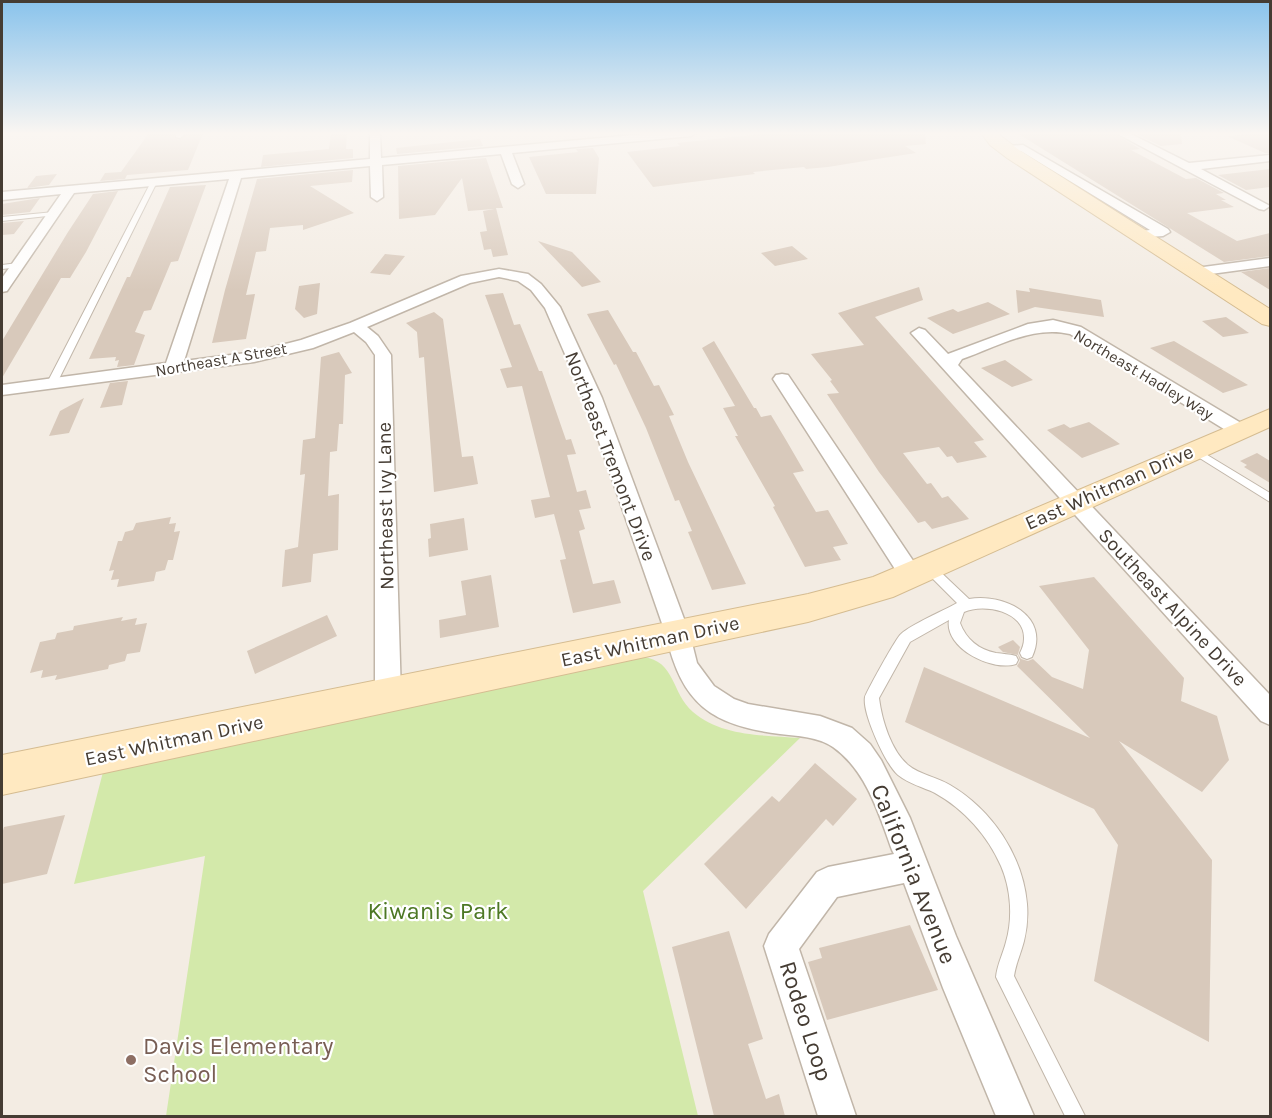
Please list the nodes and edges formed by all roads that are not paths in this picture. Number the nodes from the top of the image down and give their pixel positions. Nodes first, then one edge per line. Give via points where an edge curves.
1 (121, 185) edge
2 (152, 185) edge
3 (233, 185) edge
4 (376, 185) edge
5 (1062, 185) edge
6 (1223, 185) edge
7 (70, 190) junction
8 (2, 196) edge
9 (377, 197) dead end
10 (1264, 206) dead end
11 (54, 214) junction
12 (2, 219) edge
13 (1270, 262) edge
14 (18, 265) junction
15 (2, 267) edge
16 (1196, 272) junction
17 (499, 273) joint
18 (2, 288) edge
19 (1270, 319) edge
20 (356, 326) junction
21 (919, 333) dead end
22 (950, 365) junction
23 (173, 368) junction
24 (782, 379) dead end
25 (52, 383) junction
26 (2, 390) edge
27 (1270, 417) edge
28 (1239, 430) junction
29 (1194, 450) junction
30 (1270, 498) edge
31 (1076, 501) junction
32 (919, 570) junction
33 (966, 604) junction
34 (678, 635) junction
35 (1027, 652) dead end
36 (1011, 660) dead end
37 (388, 696) junction
38 (1270, 712) edge
39 (2, 775) edge
40 (912, 866) junction
41 (837, 1116) edge
42 (1015, 1116) edge
43 (1076, 1116) edge

1 - 7 street
2 - 25 lane
3 - 23 street
4 - 9 street
5 - 16 main road
6 - 10 street
7 - 8 street
7 - 11 street
11 - 12 lane
11 - 14 street
13 - 16 street
14 - 15 lane
14 - 18 street
16 - 19 main road
17 - 20 street, Northeast A Street via 460,273
17 - 34 street, Northeast Tremont Drive via 522,277 552,307 593,399
20 - 23 street, Northeast A Street via 254,357
20 - 37 street, Northeast Ivy Lane via 372,339 383,356
21 - 22 street, Southeast Alpine Drive
22 - 28 street, Northeast Hadley Way via 955,356 1034,327 1053,325 1075,330
22 - 31 street, Southeast Alpine Drive
23 - 25 street, Northeast A Street
24 - 32 street
25 - 26 street, Northeast A Street
27 - 28 main road, East Whitman Drive
28 - 29 main road, East Whitman Drive
29 - 30 lane
29 - 31 main road, East Whitman Drive
31 - 32 main road, East Whitman Drive
31 - 38 street, Southeast Alpine Drive
32 - 33 lane
32 - 34 main road, East Whitman Drive via 881,588 818,605
33 - 35 lane via 995,603 1015,613 1029,628 1031,645
33 - 36 lane via 959,609 954,623 962,640 990,658
33 - 43 lane via 905,638 872,699 873,709 902,769 963,803 1003,854 1018,899 1018,922 1005,977
34 - 37 main road, East Whitman Drive
34 - 40 street, California Avenue via 688,670 714,704 754,719 833,731 859,752 883,788
37 - 39 main road, East Whitman Drive
40 - 41 street, Rodeo Loop via 828,883 781,946
40 - 42 street, California Avenue via 962,998

